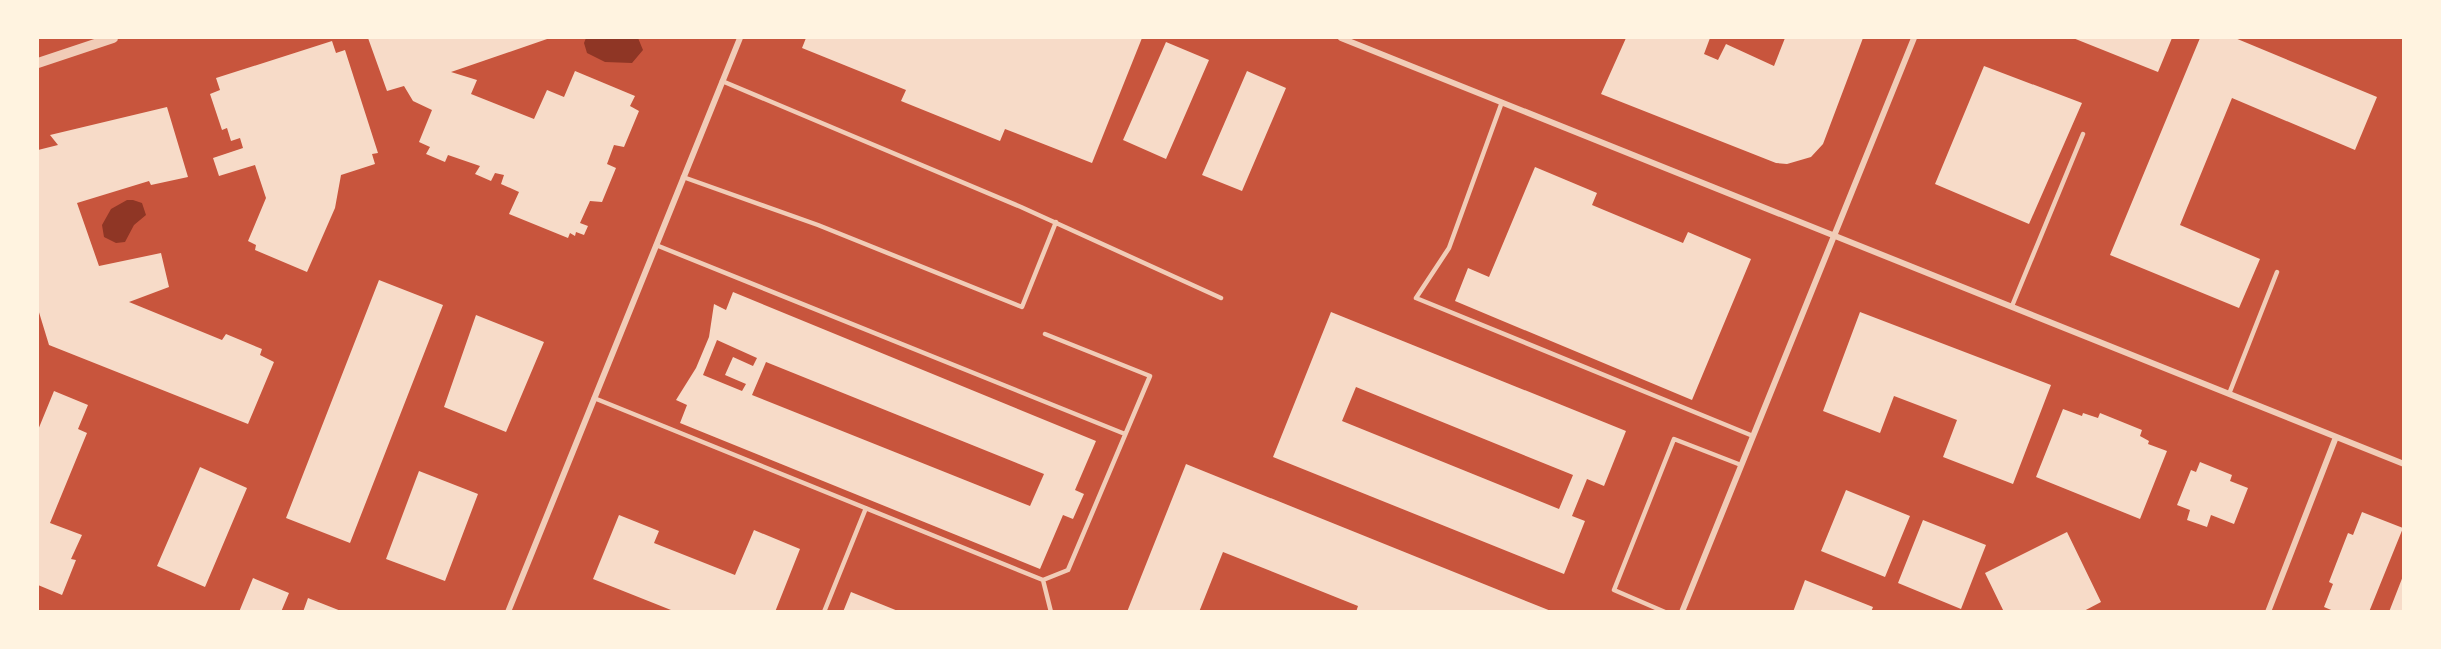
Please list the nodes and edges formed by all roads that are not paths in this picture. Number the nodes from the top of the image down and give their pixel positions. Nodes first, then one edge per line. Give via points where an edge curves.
1 (112, 38) edge
2 (740, 38) edge
3 (1341, 38) edge
4 (1914, 38) edge
5 (38, 63) edge
6 (722, 81) junction
7 (1502, 102) junction
8 (2083, 134) dead end
9 (683, 177) junction
10 (1056, 222) junction
11 (1834, 234) junction
12 (656, 245) junction
13 (2277, 272) dead end
14 (1221, 298) dead end
15 (2012, 306) junction
16 (1045, 334) dead end
17 (2229, 394) junction
18 (594, 398) junction
19 (1125, 434) junction
20 (1753, 436) junction
21 (2336, 437) junction
22 (2403, 464) edge
23 (1741, 465) junction
24 (866, 508) junction
25 (1043, 580) junction
26 (508, 612) edge
27 (824, 612) edge
28 (1051, 612) edge
29 (1665, 612) edge
30 (1682, 612) edge
31 (2268, 612) edge

1 - 5 street
2 - 6 street
3 - 7 street
4 - 11 street
6 - 9 street
6 - 10 lane
7 - 11 street
7 - 20 lane via 1449,248 1416,298
8 - 15 lane
9 - 10 lane via 818,225 1022,307
9 - 12 street
10 - 14 lane
11 - 15 street
11 - 20 street
12 - 18 street
12 - 19 lane
13 - 17 lane
15 - 17 street
16 - 19 lane via 1150,376
17 - 21 street
18 - 24 lane
18 - 26 street
19 - 25 lane via 1068,570
20 - 23 street
21 - 22 street
21 - 31 street
23 - 29 lane via 1674,439 1614,590
23 - 30 street
24 - 25 lane
24 - 27 lane
25 - 28 lane

